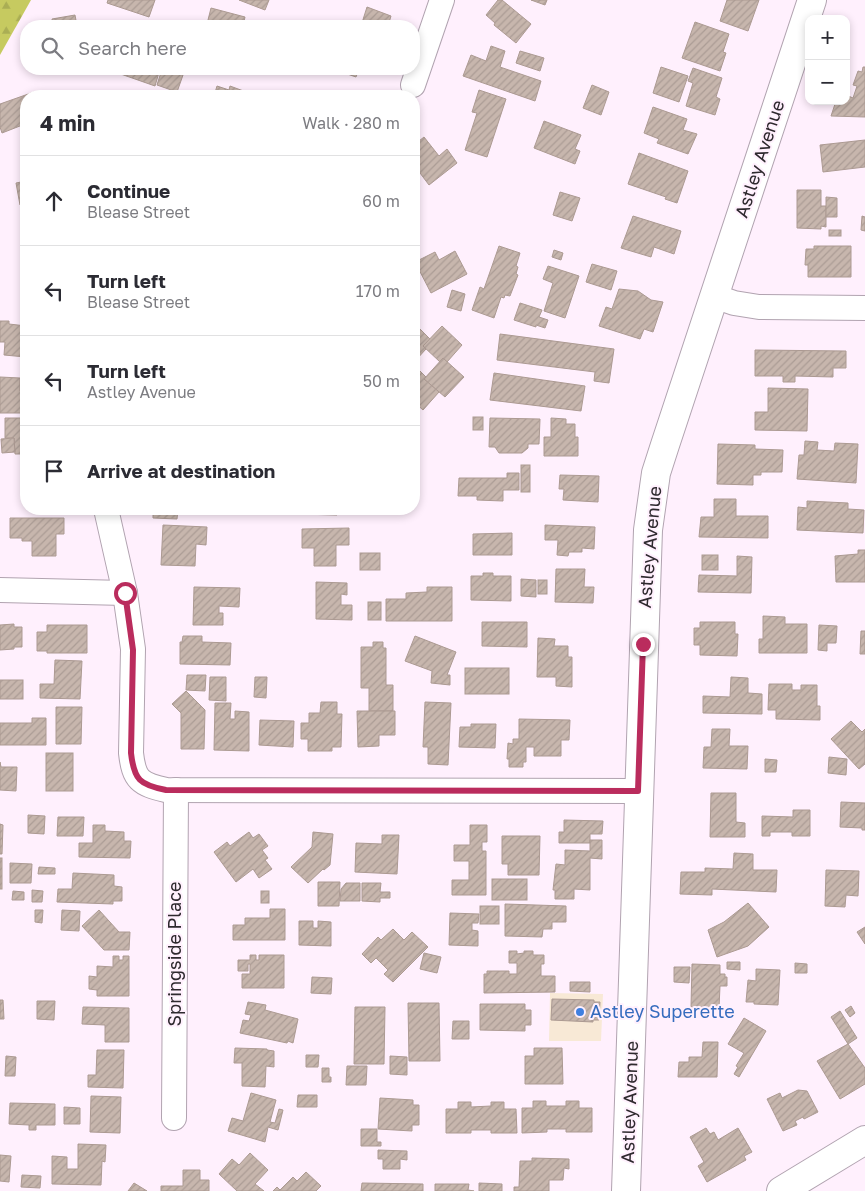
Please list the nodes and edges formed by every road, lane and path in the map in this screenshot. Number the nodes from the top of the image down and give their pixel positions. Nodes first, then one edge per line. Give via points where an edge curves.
1 (442, 0) edge
2 (812, 0) edge
3 (420, 64) edge
4 (416, 75) edge
5 (413, 85) dead end
6 (714, 296) junction
7 (865, 308) edge
8 (107, 515) edge
9 (0, 590) edge
10 (125, 593) junction
11 (176, 790) junction
12 (638, 791) junction
13 (174, 1118) dead end
14 (865, 1140) edge
15 (629, 1187) edge
16 (781, 1191) edge

1 - 3 street
2 - 6 street, Astley Avenue
4 - 5 street
6 - 7 street via 759,308
6 - 12 street, Astley Avenue via 656,474 651,504
8 - 10 street
9 - 10 street
10 - 11 street via 133,650 131,753 134,772 146,785
11 - 12 street
11 - 13 street, Springside Place
12 - 15 street, Astley Avenue
14 - 16 street

